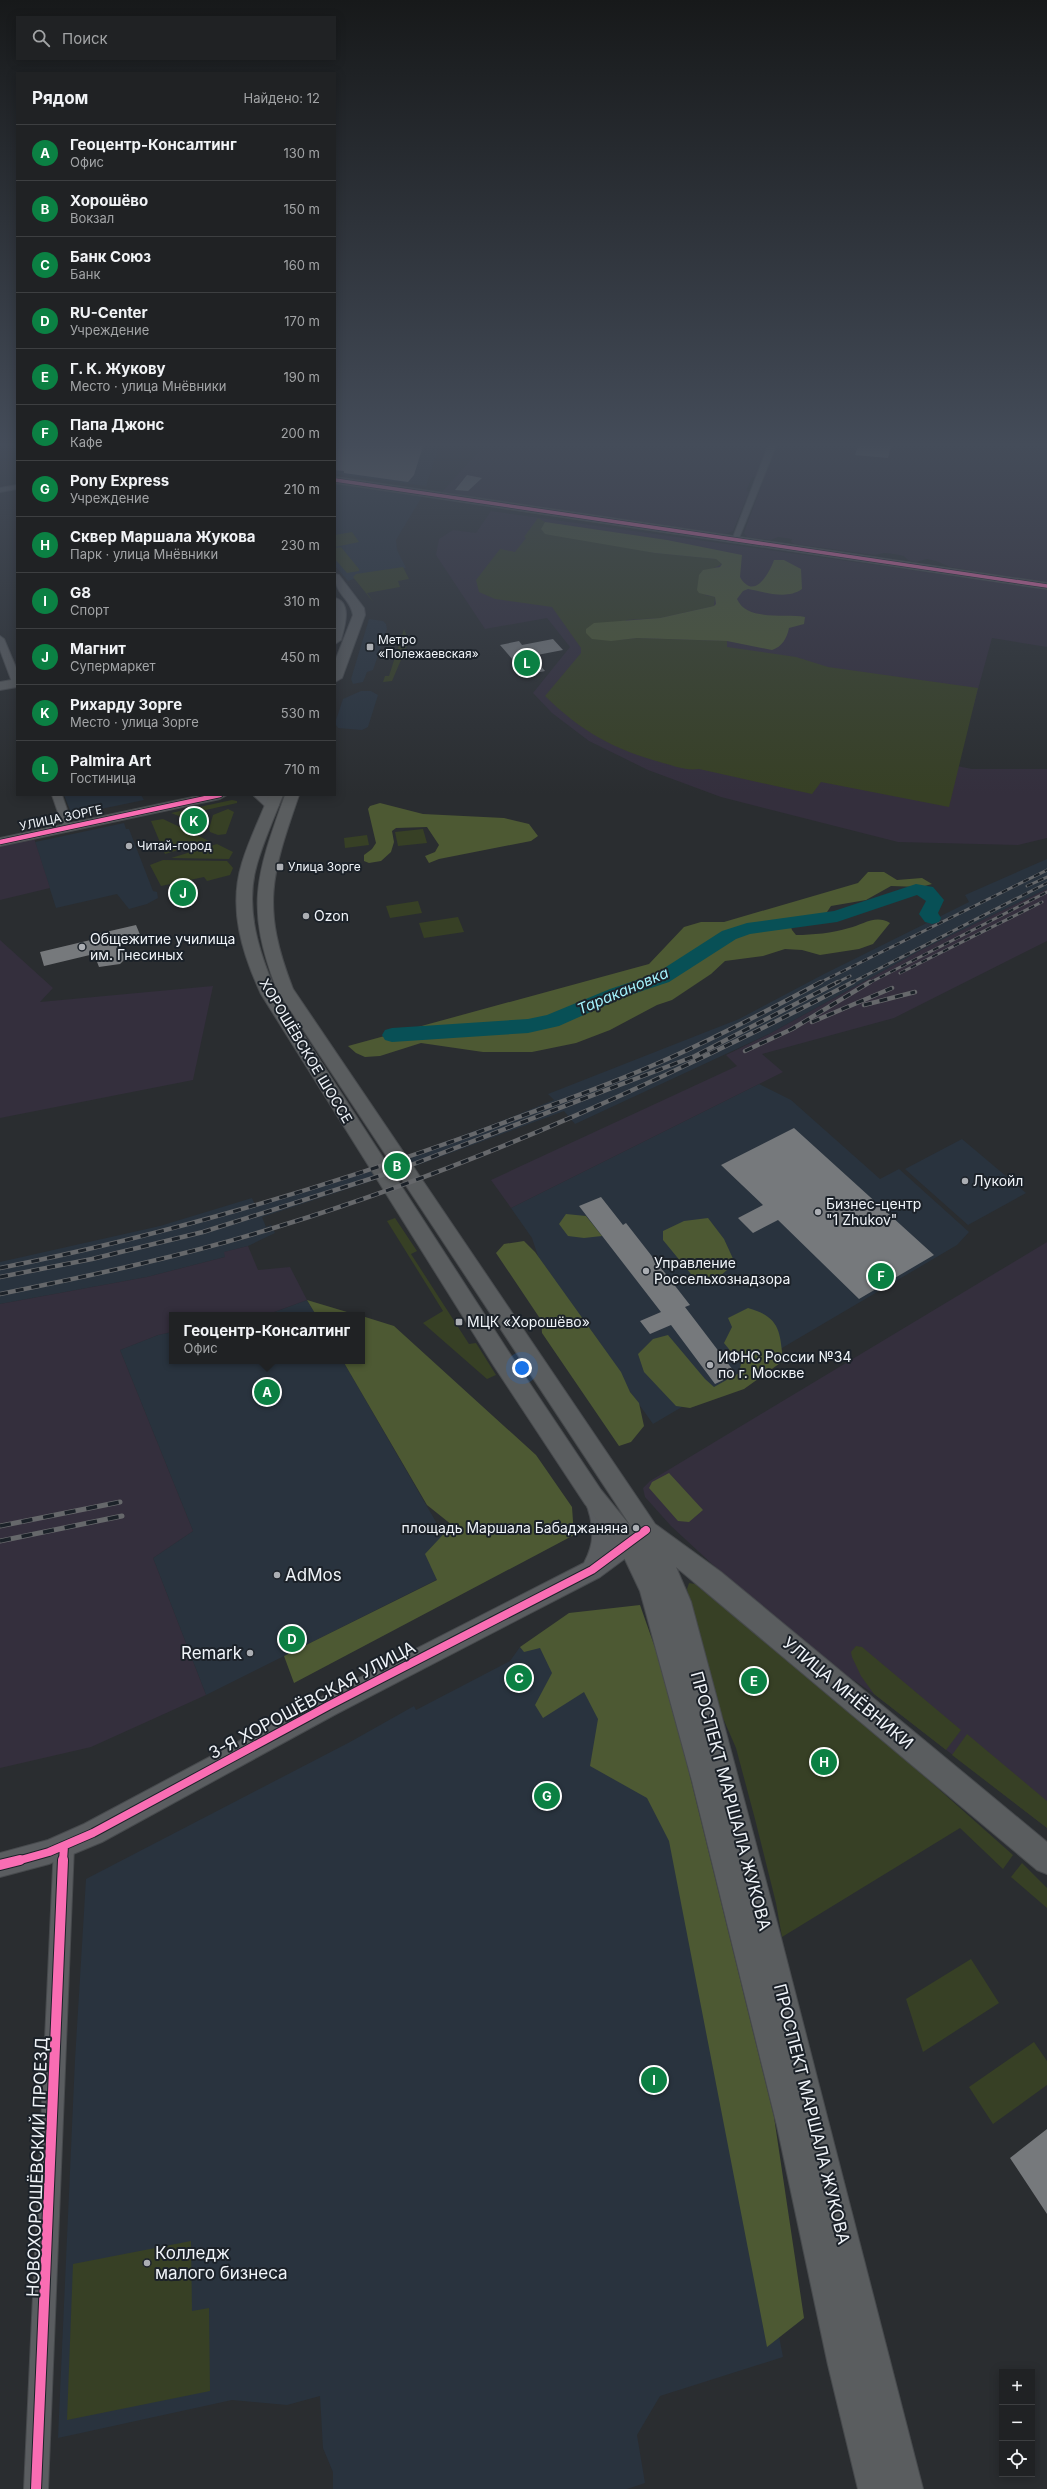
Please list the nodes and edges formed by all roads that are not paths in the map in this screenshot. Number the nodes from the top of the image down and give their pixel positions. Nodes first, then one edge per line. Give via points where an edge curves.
1 (892, 562) edge
2 (336, 579) edge
3 (1047, 586) edge
4 (336, 604) edge
5 (359, 616) junction
6 (338, 624) edge
7 (352, 634) junction
8 (336, 635) edge
9 (0, 639) edge
10 (336, 675) edge
11 (16, 680) edge
12 (16, 683) edge
13 (0, 686) edge
14 (57, 796) edge
15 (215, 796) edge
16 (292, 796) edge
17 (269, 798) edge
18 (68, 827) junction
19 (0, 842) edge
20 (409, 1176) joint
21 (388, 1183) joint
22 (593, 1497) junction
23 (637, 1537) junction
24 (660, 1559) junction
25 (592, 1570) junction
26 (712, 1580) junction
27 (679, 1602) junction
28 (64, 1846) junction
29 (1047, 1860) edge
30 (0, 1865) edge
31 (36, 2489) edge
32 (876, 2489) edge
33 (905, 2489) edge

1 - 3 street
2 - 5 main road via 358,608
4 - 6 main road via 340,612
5 - 6 main road via 355,620
5 - 7 main road
6 - 7 main road via 352,627
6 - 8 main road
7 - 10 main road
9 - 11 street
12 - 13 main road
14 - 18 street
15 - 18 street, УЛИЦА ЗОРГЕ
16 - 20 main road, ХОРОШЁВСКОЕ ШОССЕ via 266,872 263,896 267,942 285,990
17 - 21 main road, ХОРОШЁВСКОЕ ШОССЕ via 245,884 247,932 253,955 269,994
18 - 19 street, УЛИЦА ЗОРГЕ
20 - 23 main road, ПРОСПЕКТ МАРШАЛА ЖУКОВА
21 - 22 main road, ПРОСПЕКТ МАРШАЛА ЖУКОВА
22 - 23 main road, ПРОСПЕКТ МАРШАЛА ЖУКОВА
22 - 25 street via 604,1524 604,1538 602,1551
23 - 24 main road
23 - 25 street, 3-Я ХОРОШЁВСКАЯ УЛИЦА
23 - 26 main road, УЛИЦА МНЁВНИКИ
23 - 32 main road, ПРОСПЕКТ МАРШАЛА ЖУКОВА via 705,1781 792,2126 845,2365
24 - 26 main road
24 - 27 main road, ПРОСПЕКТ МАРШАЛА ЖУКОВА
25 - 28 street, 3-Я ХОРОШЁВСКАЯ УЛИЦА
26 - 27 main road via 699,1576 683,1577 679,1582
26 - 29 main road, УЛИЦА МНЁВНИКИ
27 - 33 main road, ПРОСПЕКТ МАРШАЛА ЖУКОВА via 766,1934
28 - 30 street, 3-Я ХОРОШЁВСКАЯ УЛИЦА
28 - 31 street, НОВОХОРОШЁВСКИЙ ПРОЕЗД

